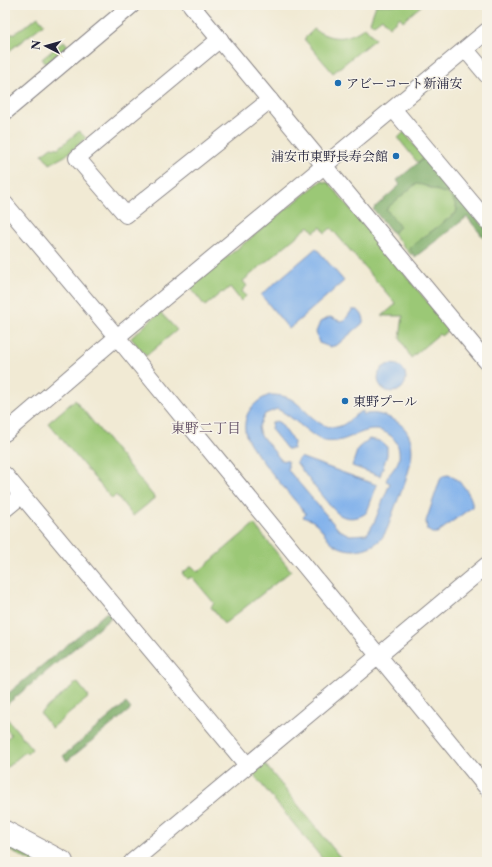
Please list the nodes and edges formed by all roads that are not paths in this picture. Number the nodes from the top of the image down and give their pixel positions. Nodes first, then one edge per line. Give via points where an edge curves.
1 (132, 5) edge
2 (191, 5) edge
3 (487, 32) edge
4 (220, 39) junction
5 (466, 50) junction
6 (487, 75) edge
7 (270, 100) junction
8 (394, 110) junction
9 (5, 112) edge
10 (325, 165) junction
11 (5, 204) edge
12 (487, 222) edge
13 (117, 337) junction
14 (487, 362) edge
15 (5, 434) edge
16 (5, 475) edge
17 (22, 495) junction
18 (5, 509) edge
19 (487, 566) edge
20 (379, 654) junction
21 (247, 765) junction
22 (487, 788) edge
23 (5, 832) edge
24 (62, 862) edge
25 (132, 862) edge

1 - 9 street
2 - 4 street
3 - 5 street
4 - 7 street
4 - 7 street via 78,158 126,215
5 - 6 street
5 - 8 street
7 - 10 street
8 - 10 street
8 - 12 street
10 - 13 street
10 - 14 street
11 - 13 street
13 - 15 street
13 - 20 street
16 - 17 street
17 - 18 street
17 - 21 street
19 - 20 street
20 - 21 street
20 - 22 street via 431,722
21 - 25 street
23 - 24 street

